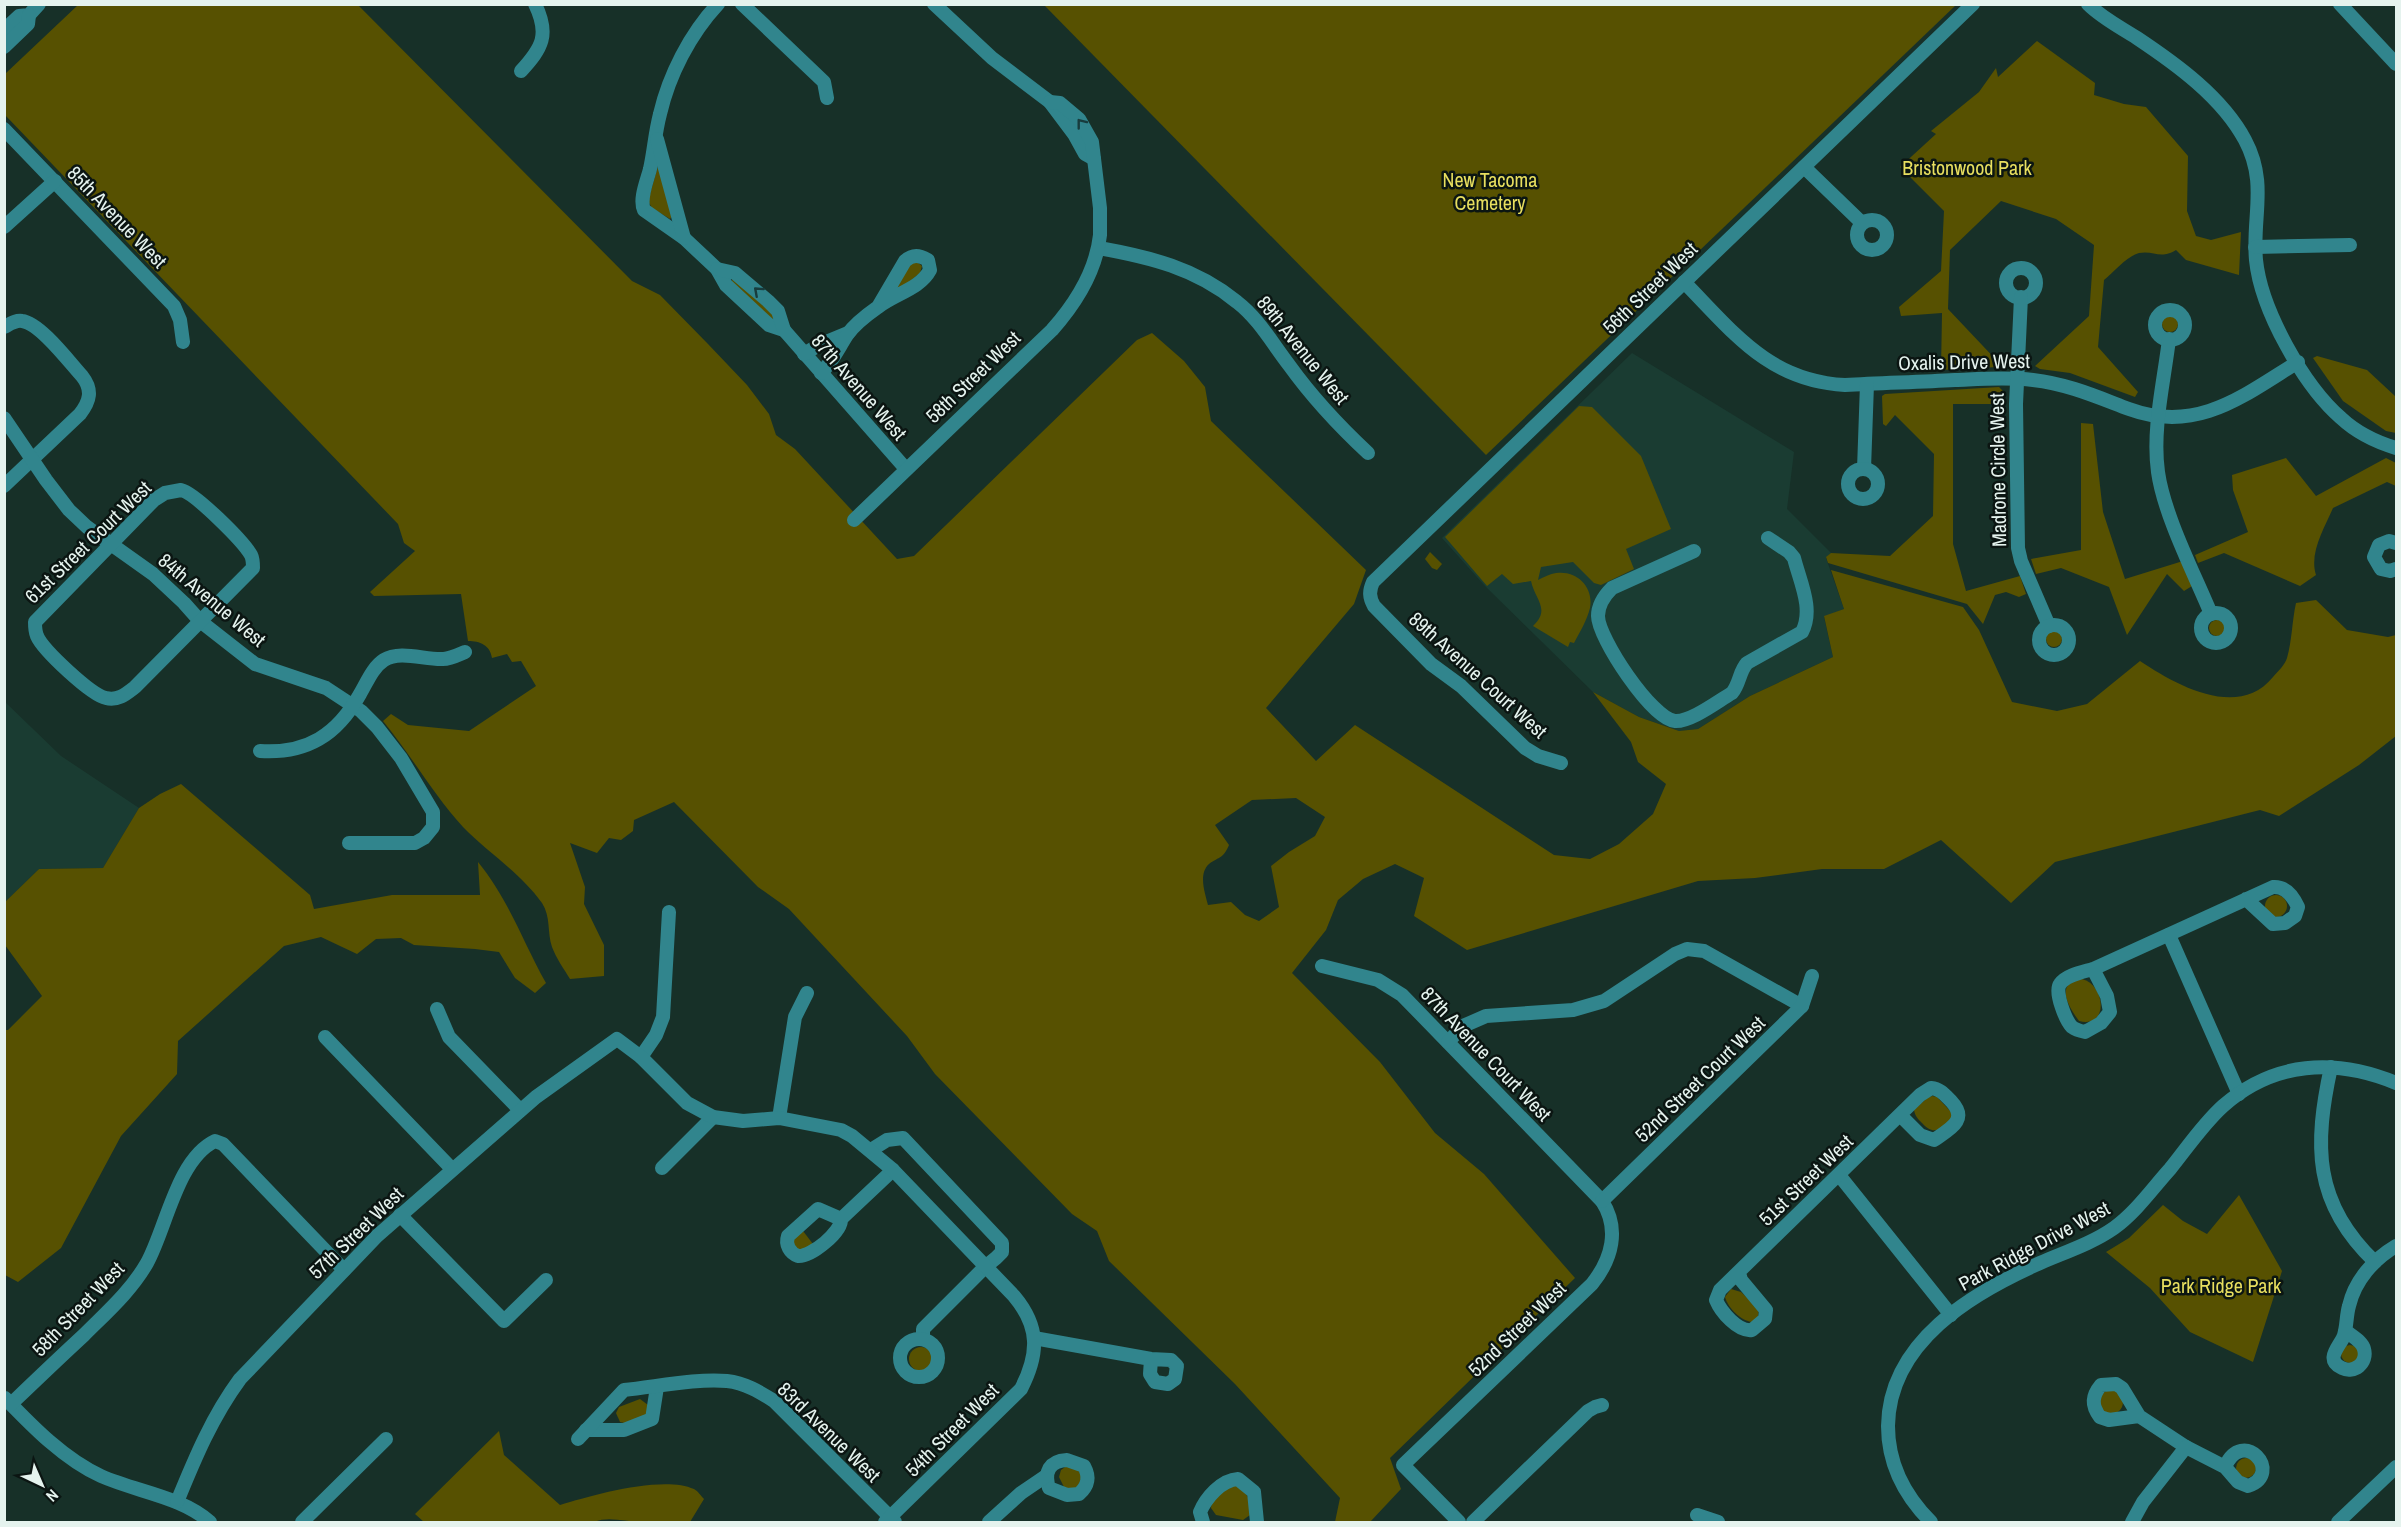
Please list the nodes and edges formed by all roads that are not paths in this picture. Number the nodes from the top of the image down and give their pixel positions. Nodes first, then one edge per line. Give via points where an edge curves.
1 (39, 4) edge
2 (535, 4) edge
3 (718, 4) edge
4 (742, 4) edge
5 (934, 4) edge
6 (1972, 4) edge
7 (2088, 4) edge
8 (2340, 4) edge
9 (29, 15) junction
10 (4, 30) edge
11 (4, 47) edge
12 (2397, 64) edge
13 (521, 71) dead end
14 (827, 98) dead end
15 (4, 129) edge
16 (656, 134) junction
17 (1804, 167) junction
18 (55, 181) junction
19 (1862, 223) dead end
20 (4, 226) edge
21 (684, 238) junction
22 (2350, 245) dead end
23 (2255, 247) junction
24 (1099, 248) junction
25 (1684, 282) junction
26 (2021, 297) dead end
27 (878, 307) dead end
28 (4, 327) edge
29 (848, 333) junction
30 (2169, 339) dead end
31 (183, 342) dead end
32 (804, 354) junction
33 (2298, 362) junction
34 (821, 373) junction
35 (2016, 379) junction
36 (1868, 384) junction
37 (2159, 417) junction
38 (4, 418) edge
39 (2397, 448) edge
40 (1368, 453) dead end
41 (32, 460) junction
42 (906, 469) junction
43 (1864, 469) dead end
44 (4, 486) edge
45 (854, 520) dead end
46 (1768, 538) dead end
47 (2396, 539) edge
48 (111, 544) junction
49 (1694, 551) dead end
50 (2397, 569) edge
51 (1374, 606) joint
52 (2211, 614) dead end
53 (200, 621) junction
54 (2049, 626) dead end
55 (465, 652) dead end
56 (354, 706) junction
57 (260, 751) dead end
58 (1561, 763) dead end
59 (349, 843) dead end
60 (2246, 899) dead end
61 (669, 912) dead end
62 (2169, 935) junction
63 (1322, 966) dead end
64 (2093, 969) junction
65 (1812, 976) dead end
66 (807, 993) dead end
67 (1802, 1006) junction
68 (437, 1009) dead end
69 (325, 1037) dead end
70 (1448, 1042) junction
71 (640, 1057) junction
72 (2331, 1067) junction
73 (2397, 1083) edge
74 (2239, 1094) junction
75 (520, 1110) junction
76 (1900, 1115) dead end
77 (713, 1117) junction
78 (779, 1118) junction
79 (871, 1150) junction
80 (662, 1168) dead end
81 (452, 1169) junction
82 (893, 1170) junction
83 (1839, 1175) junction
84 (1602, 1201) junction
85 (400, 1215) junction
86 (841, 1219) dead end
87 (2397, 1246) edge
88 (2375, 1262) junction
89 (985, 1268) junction
90 (344, 1269) junction
91 (1739, 1273) dead end
92 (546, 1281) dead end
93 (1951, 1315) junction
94 (2345, 1330) dead end
95 (1034, 1338) junction
96 (923, 1339) dead end
97 (1151, 1359) dead end
98 (657, 1387) junction
99 (8, 1401) edge
100 (1602, 1405) dead end
101 (2139, 1416) dead end
102 (386, 1439) dead end
103 (2186, 1447) junction
104 (2225, 1467) dead end
105 (2397, 1467) edge
106 (1046, 1476) dead end
107 (177, 1502) junction
108 (1697, 1515) dead end
109 (890, 1521) edge
110 (210, 1522) edge
111 (302, 1522) edge
112 (989, 1522) edge
113 (1203, 1522) edge
114 (1257, 1522) edge
115 (1459, 1522) edge
116 (1473, 1522) edge
117 (1718, 1522) edge
118 (1931, 1522) edge
119 (2132, 1522) edge
120 (2338, 1522) edge

1 - 9 street
2 - 13 street via 542,20 540,50
3 - 16 street via 695,34 674,72
4 - 14 street via 824,82
5 - 24 street via 992,58 1079,119 1092,142 1100,215
6 - 17 street, 56th Street West
7 - 23 street via 2178,67 2235,123 2256,170 2259,191
8 - 12 street
9 - 10 street via 19,15
9 - 11 street via 28,24
15 - 18 street, 85th Avenue West
16 - 21 street
16 - 21 street, 87th Avenue West via 641,203 644,210
17 - 19 street
17 - 25 street, 56th Street West
18 - 20 street
18 - 31 street, 85th Avenue West via 174,306
21 - 32 street, 87th Avenue West via 717,269 726,285 769,325 784,330
22 - 23 street
23 - 33 street via 2265,301
24 - 40 street, 89th Avenue West via 1172,264 1237,302 1266,332 1307,388
24 - 42 street, 58th Street West via 1087,278 1062,318
25 - 36 street, Oxalis Drive West via 1748,347 1777,368 1822,383
25 - 51 street, 56th Street West via 1376,577 1370,589
26 - 35 street, Madrone Circle West
27 - 29 street
28 - 41 street via 22,321 35,327 82,376 90,390 80,414
29 - 32 street
29 - 34 street
30 - 37 street
32 - 34 street, 87th Avenue West
33 - 37 street, Oxalis Drive West via 2233,403 2213,411
33 - 39 street via 2342,420 2373,440
34 - 42 street, 87th Avenue West
35 - 36 street, Oxalis Drive West
35 - 37 street, Oxalis Drive West via 2068,386
35 - 54 street, Madrone Circle West via 2018,548
36 - 43 street
37 - 52 street via 2156,444 2161,485
38 - 41 street, 84th Avenue West
41 - 44 street
41 - 48 street, 84th Avenue West via 69,510
42 - 45 street, 58th Street West
46 - 49 street via 1794,558 1807,604 1802,632 1747,663 1732,693 1685,719 1668,720 1638,691 1603,636 1598,614 1612,588
47 - 50 street via 2379,545 2374,557 2381,569
48 - 53 street, 84th Avenue West via 153,574
48 - 53 street, 61st Street Court West via 160,495 186,491 200,501 250,553 254,567
48 - 53 street, 61st Street Court West via 35,622 40,641 56,659 100,696 114,699 135,687
51 - 58 street, 89th Avenue Court West via 1431,664 1461,686 1525,748
53 - 56 street, 84th Avenue West via 255,664 315,682
55 - 56 street via 446,660 385,660
56 - 57 street via 331,732 310,744 280,752
56 - 59 street, 84th Avenue West via 387,737 433,812 433,827 415,843
60 - 62 street
61 - 71 street via 663,1017
62 - 64 street
62 - 74 street
63 - 70 street, 87th Avenue Court West via 1391,987
64 - 64 street via 2107,996 2110,1012 2085,1032 2070,1024 2057,988 2066,978
65 - 67 street, 52nd Street Court West
66 - 78 street via 795,1017
67 - 70 street via 1704,951 1687,949 1604,1002 1573,1010 1486,1016 1463,1026
67 - 84 street, 52nd Street Court West
68 - 75 street via 449,1037
69 - 81 street
70 - 84 street, 87th Avenue Court West
71 - 75 street, 57th Street West via 617,1039
71 - 77 street via 687,1103
72 - 73 street, Park Ridge Drive West via 2361,1071
72 - 74 street, Park Ridge Drive West via 2303,1068 2266,1079
72 - 88 street via 2320,1141 2328,1194 2344,1226
74 - 93 street, Park Ridge Drive West via 2216,1113 2137,1208 2116,1227 2092,1242 2018,1273
75 - 81 street, 57th Street West
76 - 83 street, 51st Street West
77 - 78 street
77 - 80 street
78 - 79 street via 841,1130
79 - 82 street
79 - 89 street via 886,1140 903,1138 918,1151 1002,1243 1002,1252
81 - 85 street, 57th Street West
82 - 86 street
82 - 89 street
83 - 91 street, 51st Street West
83 - 93 street
84 - 115 street, 52nd Street West via 1609,1212 1612,1231 1609,1254 1600,1274 1403,1466
85 - 90 street, 57th Street West
85 - 92 street via 504,1321
87 - 88 street
88 - 94 street via 2355,1288
89 - 95 street via 1021,1305
89 - 96 street via 923,1329
90 - 99 street, 58th Street West via 224,1144 215,1142 200,1153 181,1181 154,1248 132,1285 113,1307
90 - 107 street, 57th Street West via 240,1378 221,1404
93 - 118 street, Park Ridge Drive West via 1922,1340 1903,1367 1888,1415 1889,1442 1897,1474 1913,1503
95 - 97 street
95 - 109 street, 54th Street West via 1034,1357 1021,1389
98 - 98 street, 83rd Avenue West via 624,1390 582,1435 624,1430 652,1419
98 - 109 street, 83rd Avenue West via 728,1381 763,1394 784,1410
99 - 107 street via 52,1444 100,1476
100 - 116 street via 1588,1412
101 - 103 street
102 - 111 street
103 - 104 street
103 - 119 street
105 - 120 street
106 - 112 street
107 - 110 street
108 - 117 street
113 - 114 street via 1200,1512 1208,1498 1226,1482 1238,1479 1254,1492

